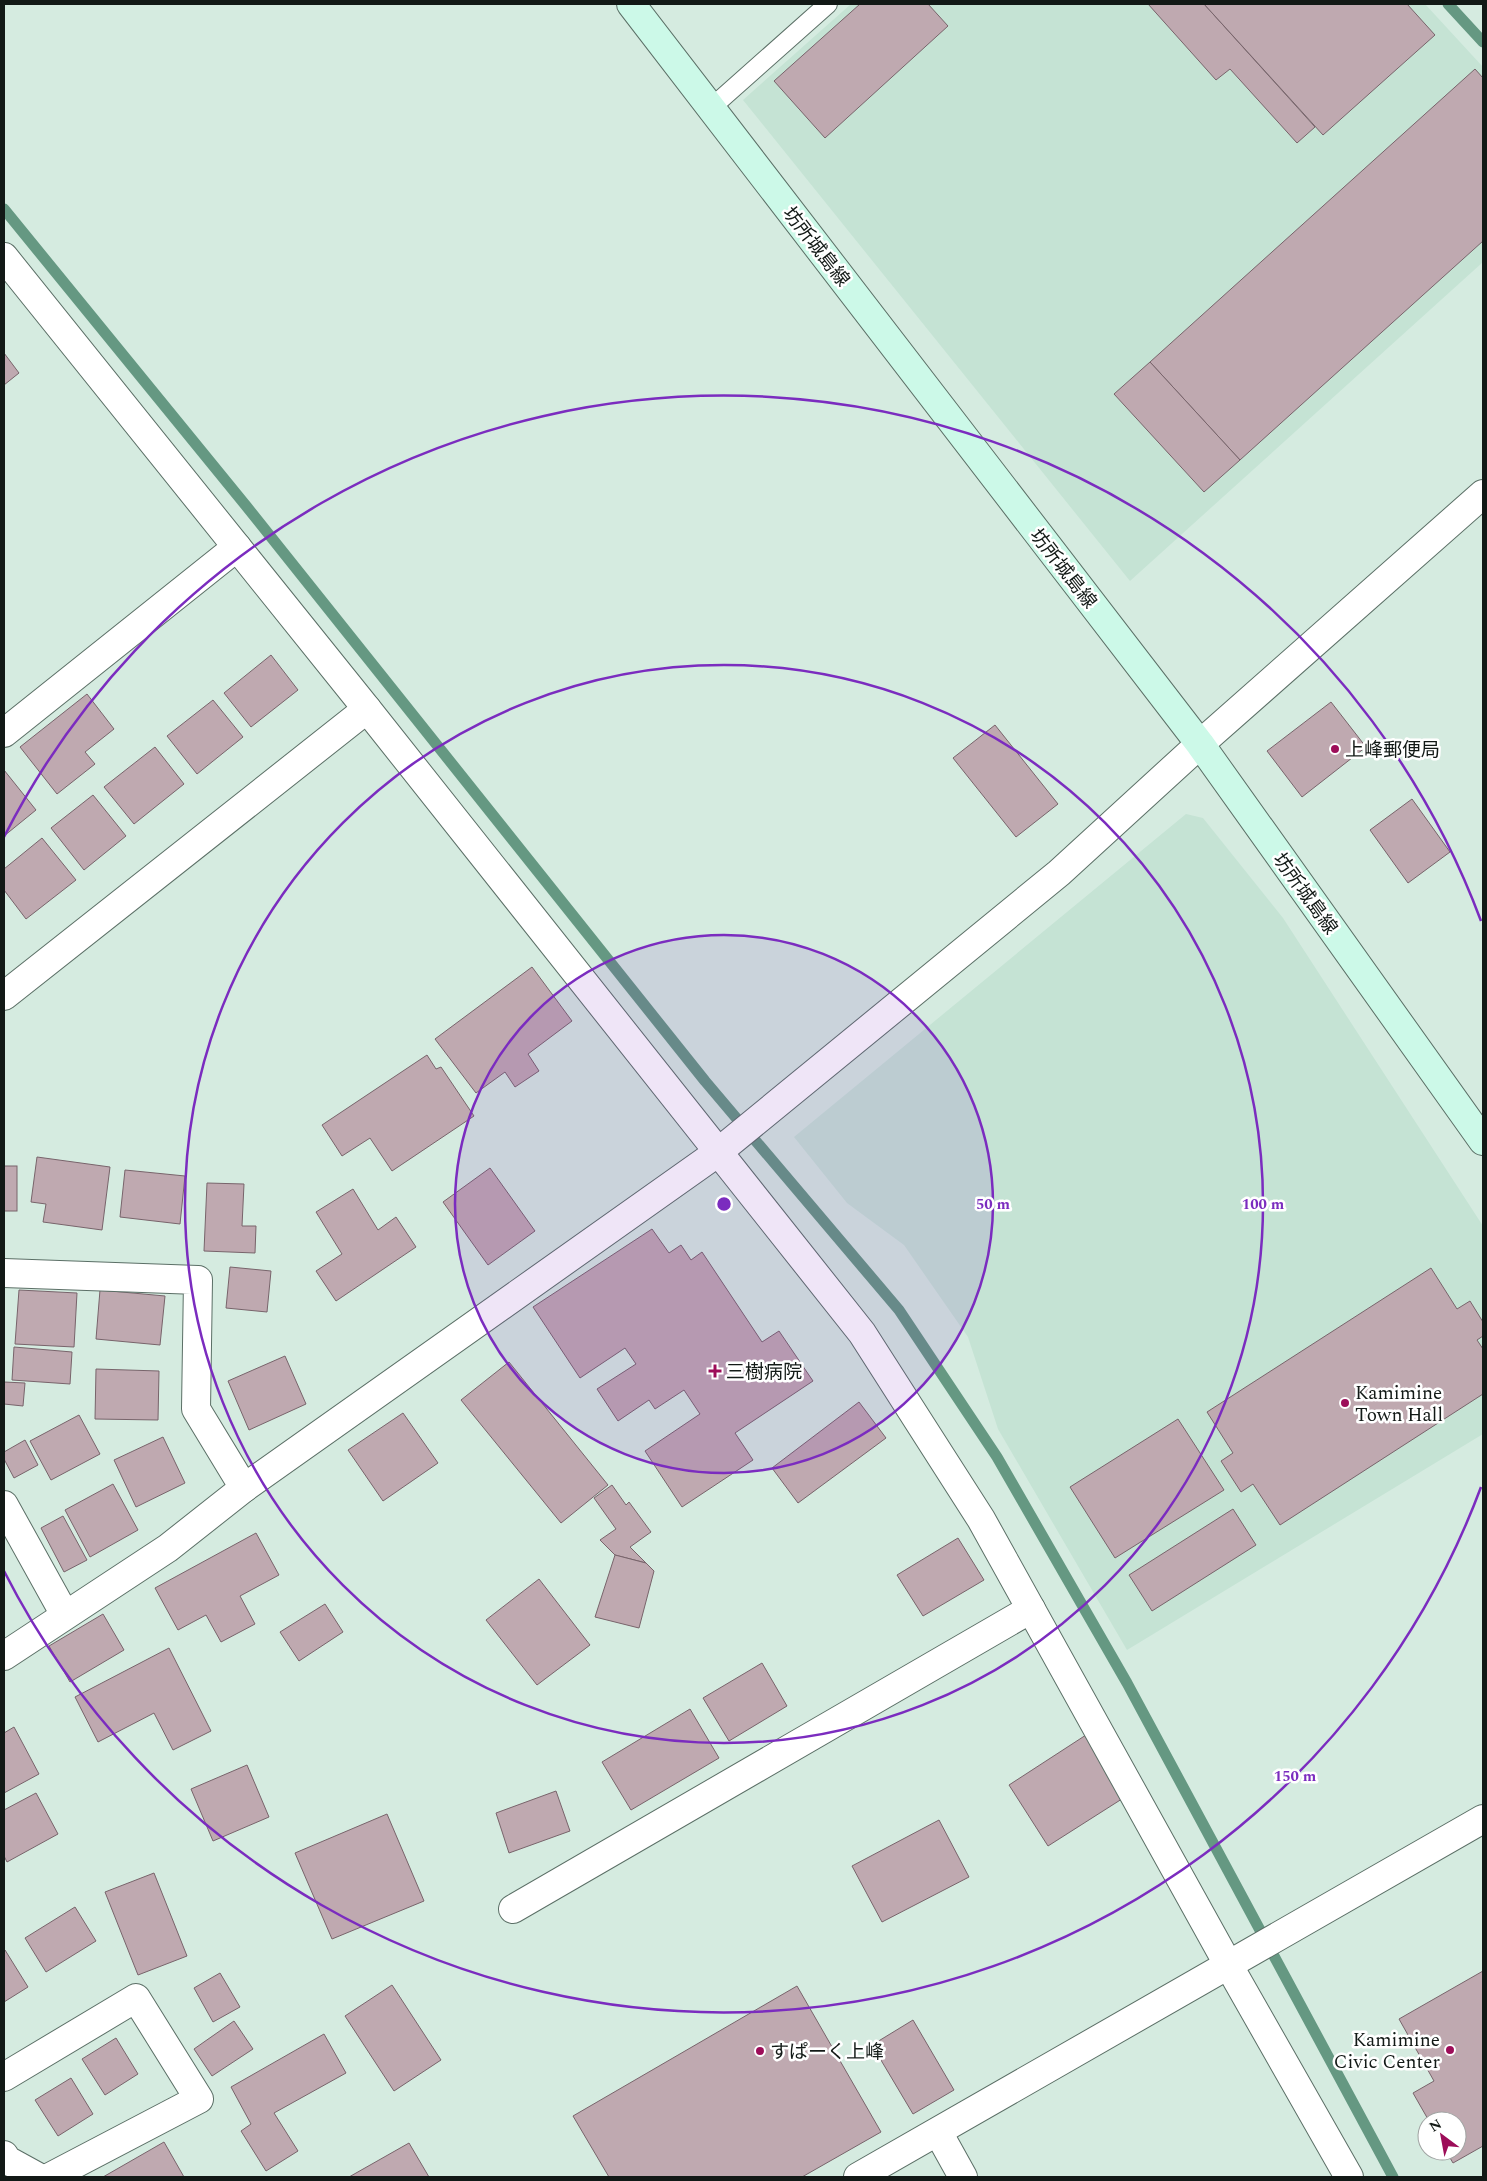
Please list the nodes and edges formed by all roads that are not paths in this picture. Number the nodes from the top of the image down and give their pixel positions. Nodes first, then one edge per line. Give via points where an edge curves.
1 (631, 4) edge
2 (828, 4) edge
3 (711, 108) junction
4 (4, 257) edge
5 (1483, 494) edge
6 (237, 547) junction
7 (367, 709) junction
8 (4, 733) edge
9 (1200, 744) junction
10 (4, 996) edge
11 (1483, 1141) edge
12 (717, 1153) junction
13 (4, 1273) edge
14 (244, 1488) junction
15 (4, 1505) edge
16 (1032, 1609) junction
17 (65, 1615) junction
18 (4, 1656) edge
19 (1483, 1819) edge
20 (513, 1909) dead end
21 (1229, 1966) junction
22 (4, 2077) edge
23 (938, 2132) junction
24 (4, 2155) edge
25 (38, 2177) edge
26 (50, 2177) edge
27 (858, 2177) edge
28 (963, 2177) edge
29 (1349, 2177) edge

1 - 3 main road, 坊所城島線
2 - 3 lane
3 - 9 main road, 坊所城島線
4 - 6 street
5 - 9 street
6 - 7 street
6 - 8 street
7 - 10 street
7 - 12 street
9 - 11 main road, 坊所城島線
9 - 12 street via 1060,873
12 - 14 street
12 - 16 street via 862,1333 981,1519
13 - 14 street via 198,1280 196,1409
14 - 17 street via 168,1548
15 - 17 street
16 - 20 street
16 - 21 street
17 - 18 street
19 - 21 street
21 - 23 street
21 - 29 street
22 - 26 street via 136,1998 199,2099
23 - 27 street
23 - 28 street
24 - 25 street via 7,2160

